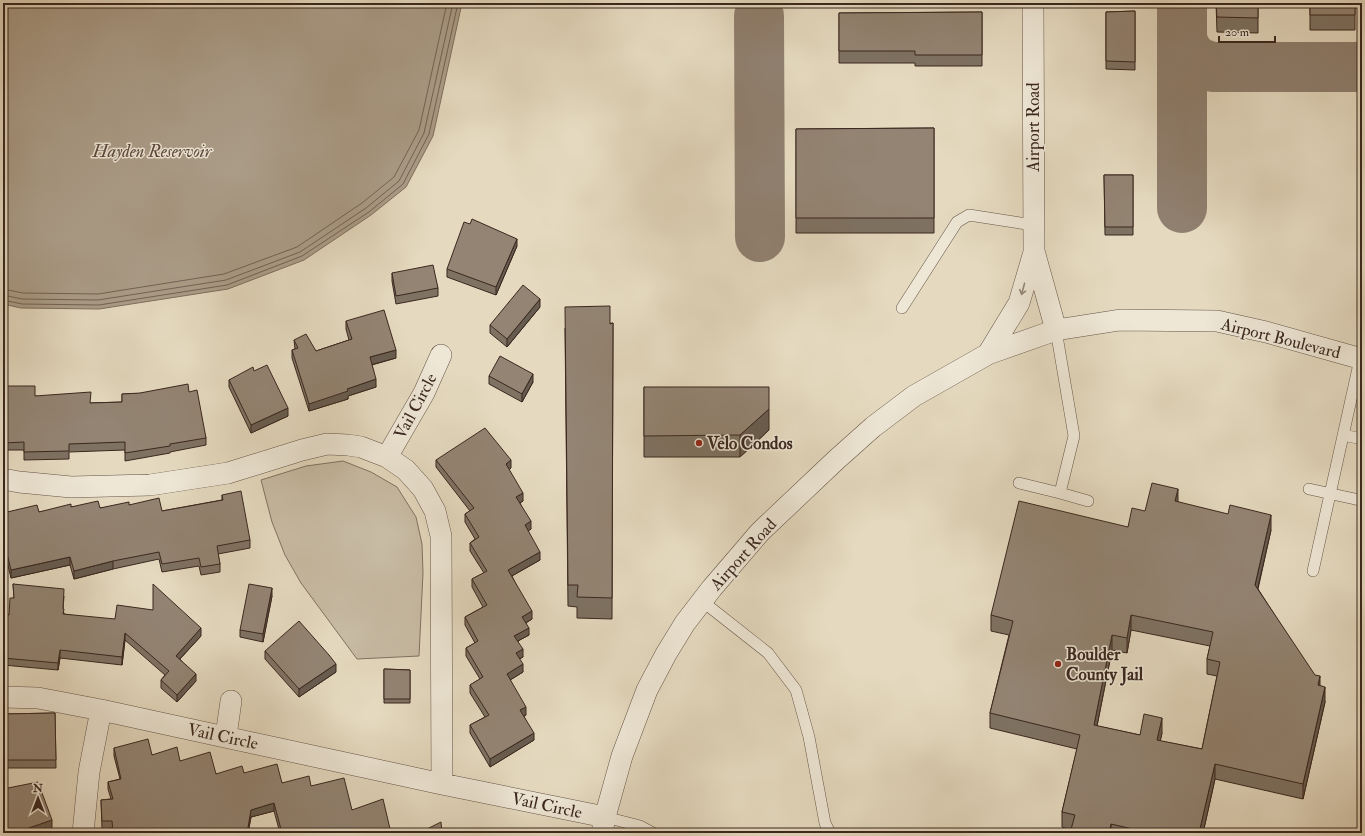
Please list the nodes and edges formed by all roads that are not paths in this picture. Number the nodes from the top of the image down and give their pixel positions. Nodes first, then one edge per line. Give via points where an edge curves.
1 (1033, 3) edge
2 (1034, 225) junction
3 (1034, 251) junction
4 (902, 308) dead end
5 (1056, 330) junction
6 (988, 354) junction
7 (442, 355) dead end
8 (1361, 359) edge
9 (1343, 435) junction
10 (1362, 440) edge
11 (387, 457) junction
12 (3, 479) edge
13 (1019, 483) dead end
14 (1309, 489) dead end
15 (1060, 493) junction
16 (1330, 494) junction
17 (1362, 500) edge
18 (1088, 501) dead end
19 (1313, 571) dead end
20 (702, 601) junction
21 (3, 697) edge
22 (230, 700) dead end
23 (101, 710) junction
24 (226, 736) junction
25 (442, 784) junction
26 (604, 825) edge
27 (83, 833) edge
28 (653, 833) edge
29 (830, 833) edge

1 - 2 street, Airport Road
2 - 3 street, Airport Road
2 - 4 lane via 969,215 958,222
3 - 5 street, Airport Road
3 -> 6 street, Airport Road via 1019,303
5 - 6 street, Airport Road
5 - 8 street, Airport Boulevard via 1120,320 1217,321
5 - 15 lane via 1074,436
6 - 20 street, Airport Road via 914,396 873,427 760,532
7 - 11 street, Vail Circle via 424,393
8 - 9 lane
9 - 10 lane
9 - 16 lane
11 - 12 street, Vail Circle via 361,447 327,444 228,473 150,485 71,487
11 - 25 street, Vail Circle via 406,470 423,489 434,511 441,536
13 - 15 lane
14 - 16 lane
15 - 18 lane
16 - 17 lane
16 - 19 lane
20 - 26 street, Airport Road via 685,623 647,690 622,756
20 - 29 lane via 768,653 796,690 809,737 825,823
21 - 23 street, Vail Circle via 38,698
22 - 24 street
23 - 24 street, Vail Circle
23 - 27 street via 89,772
24 - 25 street, Vail Circle
25 - 26 street, Vail Circle
26 - 28 lane via 640,826

